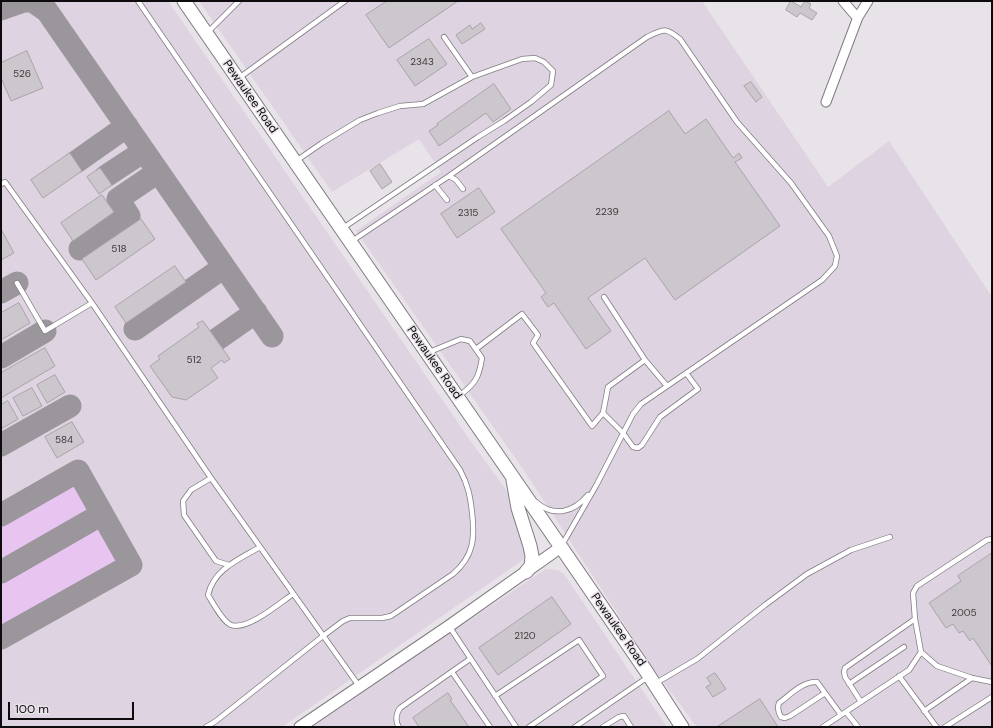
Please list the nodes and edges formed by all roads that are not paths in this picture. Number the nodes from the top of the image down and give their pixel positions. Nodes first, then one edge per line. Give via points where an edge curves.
1 (138, 1) edge
2 (184, 1) edge
3 (239, 1) edge
4 (344, 1) edge
5 (843, 1) edge
6 (868, 1) edge
7 (858, 17) junction
8 (206, 33) junction
9 (444, 37) dead end
10 (472, 77) junction
11 (238, 79) junction
12 (826, 102) dead end
13 (295, 162) junction
14 (450, 176) junction
15 (1, 184) edge
16 (436, 185) junction
17 (463, 189) dead end
18 (447, 200) dead end
19 (342, 229) junction
20 (350, 242) junction
21 (17, 283) dead end
22 (604, 297) dead end
23 (92, 304) junction
24 (476, 350) junction
25 (427, 353) junction
26 (645, 360) junction
27 (686, 373) junction
28 (667, 386) junction
29 (458, 398) junction
30 (603, 413) junction
31 (623, 433) junction
32 (211, 478) junction
33 (516, 480) junction
34 (597, 484) junction
35 (890, 537) dead end
36 (992, 539) edge
37 (260, 547) junction
38 (561, 547) junction
39 (229, 565) junction
40 (526, 572) junction
41 (293, 594) junction
42 (915, 620) junction
43 (449, 626) junction
44 (323, 636) junction
45 (904, 647) dead end
46 (921, 652) junction
47 (470, 659) junction
48 (452, 672) junction
49 (899, 676) junction
50 (972, 678) junction
51 (652, 680) junction
52 (992, 682) edge
53 (849, 684) junction
54 (359, 686) junction
55 (825, 693) junction
56 (495, 696) junction
57 (992, 696) edge
58 (861, 702) junction
59 (924, 711) junction
60 (846, 712) junction
61 (840, 715) junction
62 (206, 727) edge
63 (300, 727) edge
64 (399, 727) edge
65 (490, 727) edge
66 (516, 727) edge
67 (529, 727) edge
68 (575, 727) edge
69 (604, 727) edge
70 (631, 727) edge
71 (682, 727) edge
72 (823, 727) edge
73 (858, 727) edge
74 (937, 727) edge
75 (945, 727) edge

1 - 44 lane via 460,470 467,484 472,508 473,540 461,567 391,616 350,618
2 - 8 main road, Pewaukee Road
3 - 8 lane
4 - 11 lane
5 - 7 street
6 - 7 street
7 - 12 street
8 - 11 main road, Pewaukee Road
9 - 10 lane
10 - 13 lane via 423,104 400,106 360,120
10 - 19 lane via 522,59 535,58 544,62 553,71 551,85 531,102
11 - 13 main road, Pewaukee Road
13 - 19 main road, Pewaukee Road
14 - 16 lane
14 - 17 lane
14 - 27 lane via 647,37 661,30 670,31 680,39 737,122 791,183 830,236 837,256 835,266 822,280
15 - 23 lane via 5,182
16 - 18 lane
16 - 20 lane
19 - 20 main road, Pewaukee Road
20 - 25 main road, Pewaukee Road
21 - 23 lane via 45,331
22 - 26 lane
23 - 32 lane
24 - 25 lane via 470,341 461,339
24 - 29 lane via 482,358 480,373 471,387
24 - 30 lane via 522,314 538,335 533,343 592,426
25 - 29 main road, Pewaukee Road
26 - 28 lane
26 - 30 lane via 608,387
27 - 28 lane
27 - 31 lane via 698,389 660,417 642,445 638,448 633,447
28 - 31 lane via 641,404
29 - 33 main road, Pewaukee Road
30 - 31 lane
31 - 34 lane
32 - 37 lane
32 - 39 lane via 191,490 183,501 184,515 216,561
33 - 34 lane via 539,504 561,512 581,503
33 - 38 main road, Pewaukee Road
33 - 40 main road via 518,508 532,556
34 - 38 lane
35 - 51 lane via 851,550 807,574 764,605 697,660
36 - 42 lane via 917,586 913,593
37 - 39 lane
37 - 41 lane
38 - 40 street
38 - 51 main road, Pewaukee Road
39 - 41 lane via 210,585 208,595 230,625 250,623
40 - 43 street
41 - 44 lane
42 - 46 lane
42 - 53 lane via 845,668 844,677
43 - 47 lane
43 - 54 street
44 - 54 lane
44 - 62 lane
45 - 53 lane
46 - 49 lane via 909,670
46 - 50 lane via 937,666
47 - 48 lane
47 - 56 lane
48 - 64 lane via 400,708 397,719
48 - 65 lane
49 - 58 lane
49 - 59 lane
50 - 52 lane
50 - 59 lane
51 - 68 lane
51 - 71 main road, Pewaukee Road
53 - 58 lane
54 - 63 street
55 - 55 lane via 816,682 802,686 779,702 778,712 781,717 790,716
55 - 61 lane
56 - 66 lane
56 - 67 lane via 579,640 603,676
57 - 75 lane
58 - 60 lane
59 - 74 lane
60 - 61 lane
60 - 73 lane
61 - 72 lane
69 - 70 lane via 624,716

